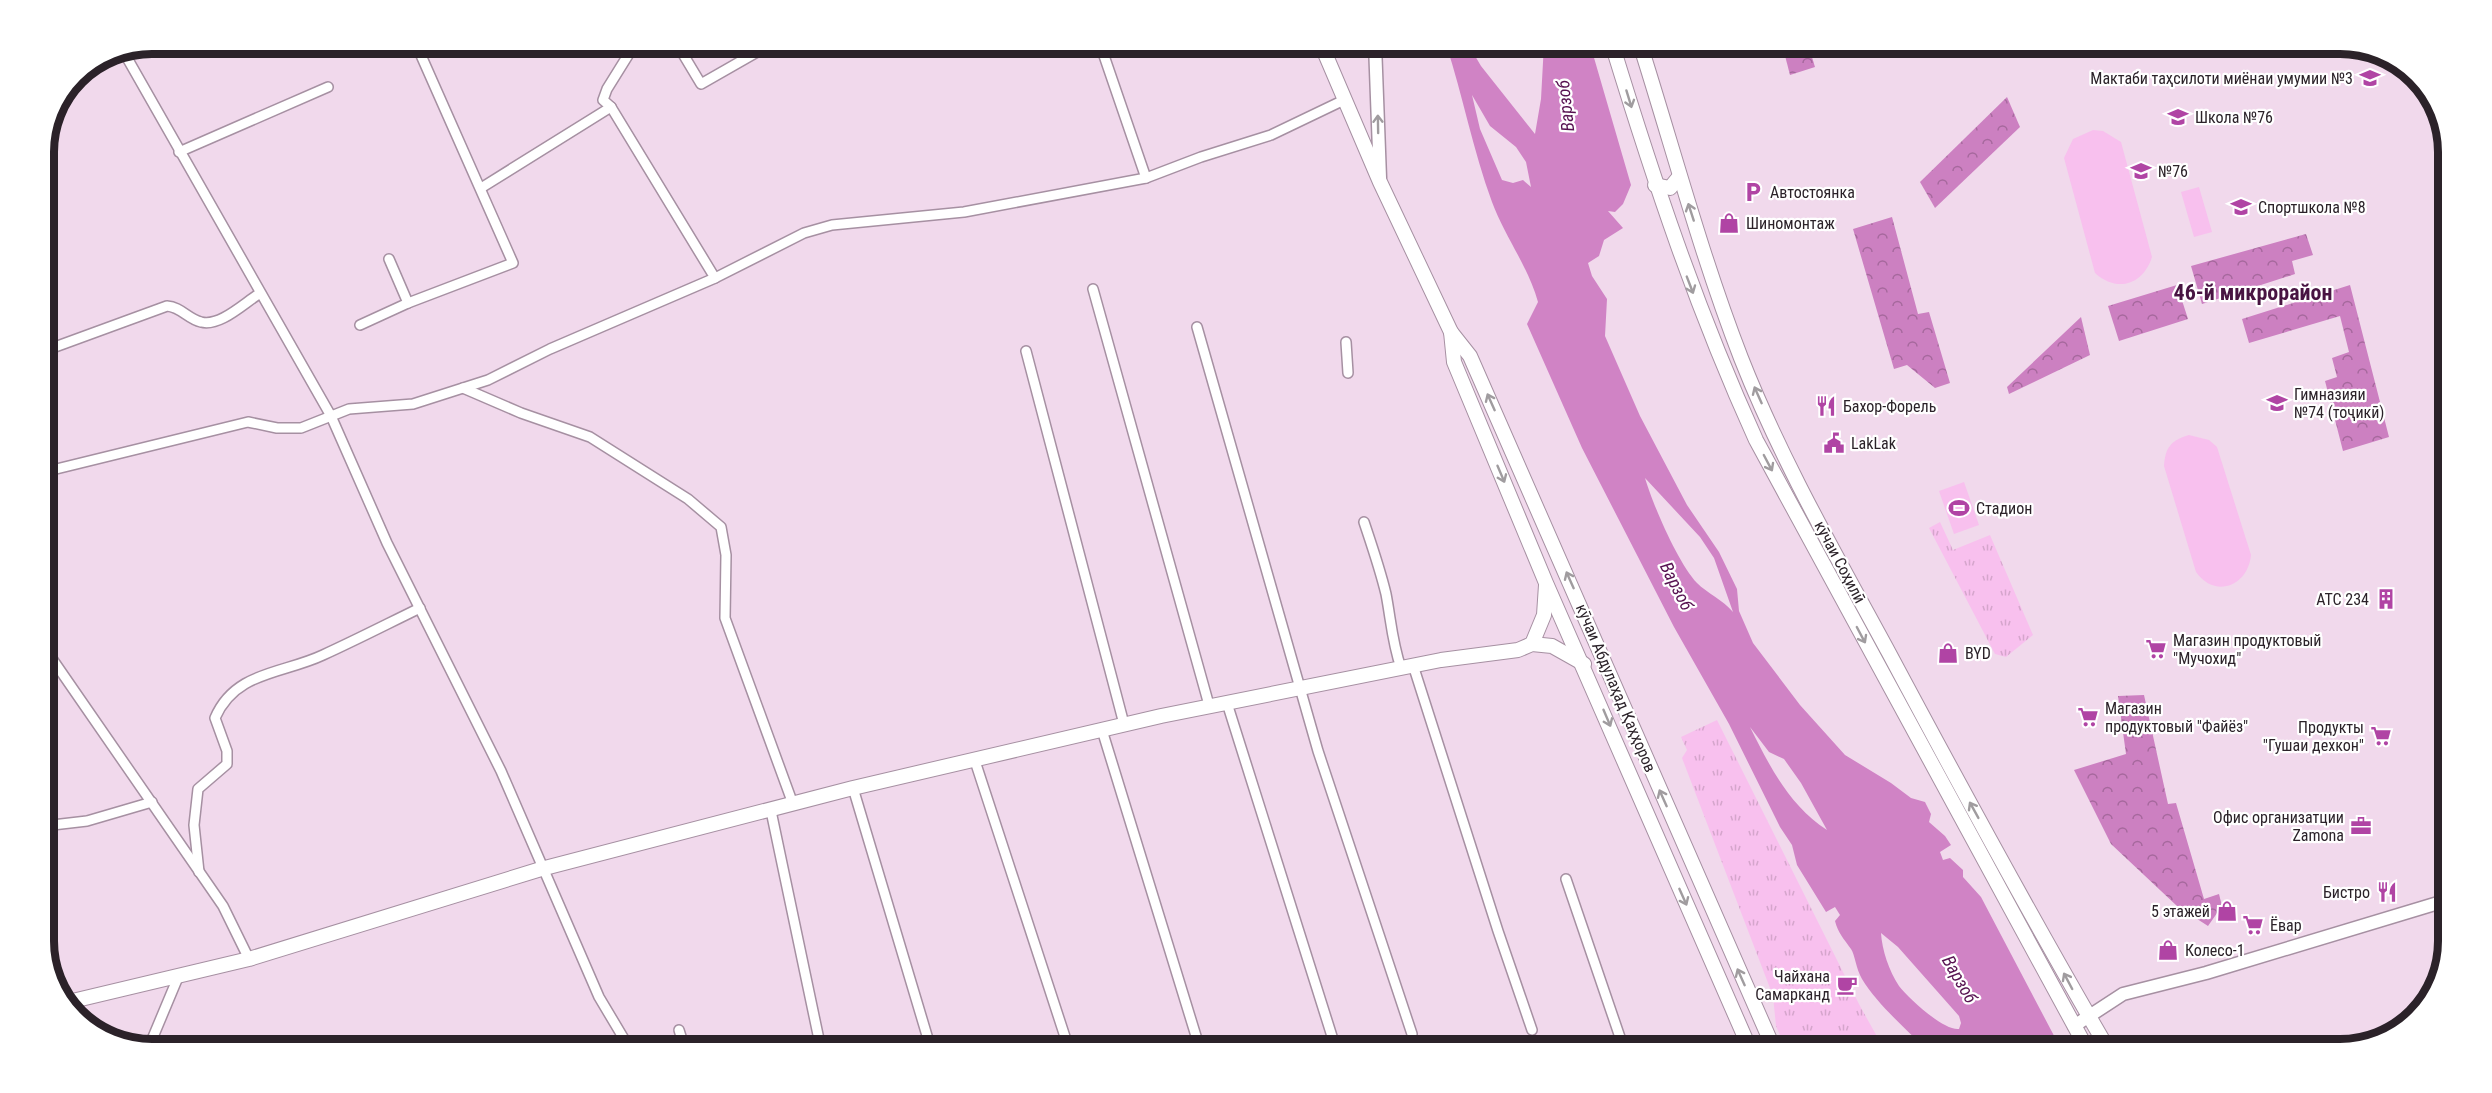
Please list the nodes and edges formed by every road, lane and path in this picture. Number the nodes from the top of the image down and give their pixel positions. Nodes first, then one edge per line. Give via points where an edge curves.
1 (421, 54) edge
2 (629, 54) edge
3 (683, 54) edge
4 (754, 54) edge
5 (1103, 54) edge
6 (1325, 54) edge
7 (1374, 54) edge
8 (1615, 54) edge
9 (1643, 54) edge
10 (126, 58) edge
11 (328, 87) dead end
12 (1344, 100) junction
13 (611, 107) junction
14 (179, 152) junction
15 (1679, 177) junction
16 (1146, 178) junction
17 (1380, 182) junction
18 (1655, 185) junction
19 (481, 188) junction
20 (389, 259) dead end
21 (715, 278) junction
22 (1093, 289) dead end
23 (259, 294) junction
24 (408, 303) junction
25 (360, 325) dead end
26 (1197, 327) dead end
27 (1450, 332) junction
28 (1346, 342) dead end
29 (54, 347) edge
30 (1026, 351) dead end
31 (1348, 373) dead end
32 (463, 388) junction
33 (331, 416) junction
34 (54, 470) edge
35 (1364, 522) dead end
36 (1546, 583) junction
37 (420, 608) junction
38 (1532, 644) junction
39 (54, 661) edge
40 (1584, 664) junction
41 (1407, 666) junction
42 (1301, 688) junction
43 (1227, 703) junction
44 (1209, 705) junction
45 (1124, 724) junction
46 (1102, 730) junction
47 (975, 761) junction
48 (854, 788) junction
49 (152, 802) junction
50 (793, 804) junction
51 (771, 811) junction
52 (54, 825) edge
53 (541, 868) junction
54 (200, 872) junction
55 (1566, 879) dead end
56 (2438, 903) edge
57 (249, 959) junction
58 (179, 975) junction
59 (75, 1000) edge
60 (2088, 1015) junction
61 (2074, 1026) junction
62 (679, 1030) dead end
63 (1532, 1030) dead end
64 (1412, 1034) dead end
65 (151, 1039) edge
66 (624, 1039) edge
67 (681, 1039) edge
68 (818, 1039) edge
69 (928, 1039) edge
70 (1064, 1039) edge
71 (1197, 1039) edge
72 (1333, 1039) edge
73 (1620, 1039) edge
74 (1745, 1039) edge
75 (1769, 1039) edge
76 (2080, 1039) edge
77 (2102, 1039) edge

1 - 19 street
2 - 13 street via 603,100
3 - 4 street via 701,84
5 - 16 street
6 - 12 main road, кӯчаи Абдулаҳад Қаҳҳоров
17 -> 7 street, кӯчаи Абдулаҳад Қаҳҳоров
8 -> 18 main road
9 - 15 main road, кӯчаи Соҳилӣ
10 - 14 street
11 - 14 street
12 - 16 street via 1271,135
12 - 17 main road, кӯчаи Абдулаҳад Қаҳҳоров
13 - 19 street
13 - 21 street
14 - 23 street
15 - 18 main road via 1670,188
60 -> 15 main road, кӯчаи Соҳилӣ via 1939,746 1786,457 1741,359
16 - 21 street via 964,212 832,225 804,233
17 - 27 main road, кӯчаи Абдулаҳад Қаҳҳоров
18 -> 61 main road via 1717,353 1756,440
19 - 24 street via 513,263
20 - 24 street
21 - 32 street
22 - 44 street
23 - 29 street via 214,322 201,322 176,306 167,306
23 - 33 street
24 - 25 street
26 - 42 street
27 -> 36 main road, кӯчаи Абдулаҳад Қаҳҳоров via 1454,362
75 -> 27 main road, кӯчаи Абдулаҳад Қаҳҳоров via 1470,356
28 - 31 street
30 - 45 street
32 - 33 street via 413,404 349,409
32 - 50 street via 590,436 688,499 721,527 726,555 725,618
33 - 34 street via 301,428 248,422
33 - 37 street
35 - 41 street via 1380,568 1392,641
36 - 38 main road via 1544,615
36 - 40 main road, кӯчаи Абдулаҳад Қаҳҳоров
37 - 53 street via 501,771
37 - 54 street via 320,657 285,666 246,683 222,701 215,718 227,751 227,764 198,789 194,825
38 - 40 main road via 1552,646
38 - 41 main road via 1518,650
39 - 49 street
40 -> 74 main road, кӯчаи Абдулаҳад Қаҳҳоров
41 - 42 main road
41 - 63 street
42 - 43 main road
42 - 64 street via 1318,751
43 - 44 main road
43 - 72 street
44 - 45 main road
45 - 46 main road
46 - 47 main road
46 - 71 street
47 - 48 main road
47 - 70 street
48 - 50 main road
48 - 69 street
49 - 52 street via 87,821
49 - 54 street
50 - 51 main road
51 - 53 main road
51 - 68 street
53 - 57 main road
53 - 66 street via 599,997
54 - 57 street via 223,906
55 - 73 street
56 - 60 street via 2124,994
57 - 58 main road
58 - 59 main road
58 - 65 street
60 - 61 street
60 - 77 main road, кӯчаи Соҳилӣ
61 - 76 main road
62 - 67 street

